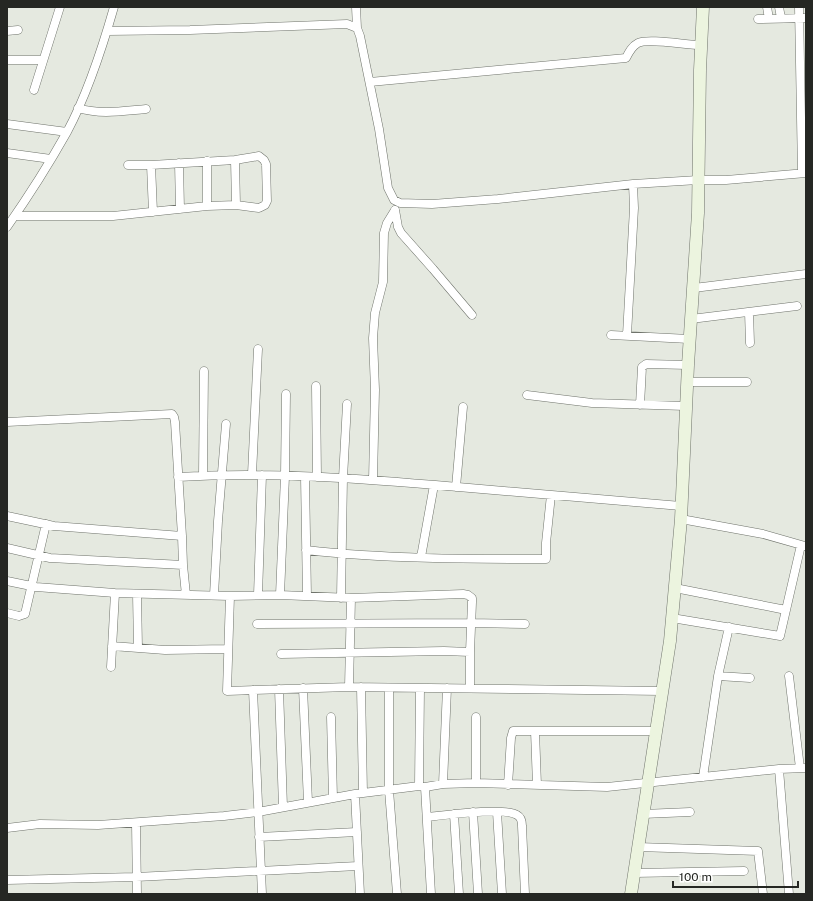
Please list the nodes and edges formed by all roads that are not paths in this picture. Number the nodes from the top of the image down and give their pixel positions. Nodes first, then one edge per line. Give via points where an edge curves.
1 (60, 7) edge
2 (114, 7) edge
3 (356, 7) edge
4 (703, 7) edge
5 (767, 7) edge
6 (779, 7) edge
7 (799, 7) edge
8 (781, 18) junction
9 (803, 18) edge
10 (769, 19) junction
11 (758, 20) dead end
12 (357, 28) junction
13 (18, 30) dead end
14 (7, 31) edge
15 (107, 31) junction
16 (701, 45) junction
17 (7, 60) edge
18 (43, 60) junction
19 (370, 82) junction
20 (34, 90) dead end
21 (78, 108) junction
22 (146, 110) dead end
23 (7, 124) edge
24 (67, 132) junction
25 (9, 156) edge
26 (51, 159) junction
27 (235, 160) junction
28 (207, 161) junction
29 (179, 163) junction
30 (128, 165) dead end
31 (151, 165) junction
32 (804, 173) edge
33 (698, 180) junction
34 (633, 184) junction
35 (394, 200) junction
36 (236, 205) junction
37 (207, 206) junction
38 (180, 209) junction
39 (395, 210) junction
40 (152, 212) junction
41 (15, 216) junction
42 (7, 227) edge
43 (806, 274) edge
44 (694, 288) junction
45 (797, 306) dead end
46 (749, 312) junction
47 (472, 315) dead end
48 (691, 319) junction
49 (611, 335) dead end
50 (627, 335) junction
51 (689, 339) junction
52 (750, 343) dead end
53 (258, 349) dead end
54 (688, 365) junction
55 (204, 371) dead end
56 (688, 382) junction
57 (747, 382) dead end
58 (316, 386) dead end
59 (286, 394) dead end
60 (527, 395) dead end
61 (347, 404) dead end
62 (640, 405) junction
63 (685, 406) junction
64 (463, 407) dead end
65 (7, 422) edge
66 (226, 424) dead end
67 (252, 474) junction
68 (202, 475) junction
69 (223, 475) junction
70 (262, 475) junction
71 (285, 476) junction
72 (178, 477) junction
73 (305, 477) junction
74 (317, 477) junction
75 (343, 478) junction
76 (373, 480) junction
77 (434, 485) junction
78 (456, 487) junction
79 (551, 495) junction
80 (681, 506) junction
81 (7, 516) edge
82 (681, 519) junction
83 (46, 524) junction
84 (182, 536) junction
85 (804, 546) edge
86 (7, 548) edge
87 (306, 550) junction
88 (342, 554) junction
89 (38, 556) junction
90 (422, 557) junction
91 (183, 566) junction
92 (7, 581) edge
93 (32, 586) junction
94 (675, 588) junction
95 (115, 593) junction
96 (137, 594) junction
97 (186, 595) junction
98 (214, 595) junction
99 (258, 595) junction
100 (280, 595) junction
101 (230, 596) junction
102 (307, 596) junction
103 (341, 598) junction
104 (351, 598) junction
105 (786, 610) junction
106 (7, 612) edge
107 (672, 618) junction
108 (351, 623) junction
109 (471, 623) junction
110 (257, 624) dead end
111 (525, 624) dead end
112 (729, 627) junction
113 (112, 646) junction
114 (138, 648) junction
115 (228, 649) junction
116 (470, 652) junction
117 (350, 653) junction
118 (281, 654) dead end
119 (111, 667) dead end
120 (718, 676) junction
121 (789, 676) dead end
122 (750, 678) dead end
123 (349, 687) junction
124 (361, 687) junction
125 (303, 688) junction
126 (389, 688) junction
127 (420, 688) junction
128 (447, 688) junction
129 (470, 688) junction
130 (279, 689) junction
131 (254, 690) junction
132 (662, 691) junction
133 (331, 717) dead end
134 (476, 717) dead end
135 (535, 731) junction
136 (656, 731) junction
137 (803, 768) edge
138 (779, 769) junction
139 (703, 777) junction
140 (648, 783) junction
141 (443, 784) junction
142 (476, 784) junction
143 (508, 785) junction
144 (537, 785) junction
145 (422, 786) junction
146 (389, 790) junction
147 (359, 793) junction
148 (333, 798) junction
149 (308, 802) junction
150 (283, 807) junction
151 (258, 812) junction
152 (473, 812) junction
153 (498, 812) junction
154 (690, 812) dead end
155 (454, 814) junction
156 (643, 814) junction
157 (428, 817) junction
158 (136, 822) junction
159 (7, 828) edge
160 (357, 832) junction
161 (259, 837) junction
162 (638, 847) junction
163 (358, 866) junction
164 (260, 870) junction
165 (744, 871) dead end
166 (634, 873) junction
167 (136, 877) junction
168 (7, 880) edge
169 (137, 894) edge
170 (262, 894) edge
171 (360, 894) edge
172 (397, 894) edge
173 (431, 894) edge
174 (459, 894) edge
175 (478, 894) edge
176 (502, 894) edge
177 (525, 894) edge
178 (632, 894) edge
179 (763, 894) edge
180 (789, 894) edge

1 - 18 street
2 - 15 street
3 - 12 street
4 - 16 street
5 - 10 street
6 - 8 street
7 - 9 street
8 - 9 street
8 - 10 street
9 - 32 street
10 - 11 street
12 - 15 street via 347,24
12 - 19 street
13 - 14 street
15 - 21 street
16 - 19 street via 648,40 630,49 626,58
16 - 33 street
17 - 18 street
18 - 20 street
19 - 35 street via 388,188
21 - 22 street via 89,112
21 - 24 street
23 - 24 street
24 - 26 street
25 - 26 street
26 - 41 street
27 - 28 street
27 - 36 street
27 - 36 street via 260,156 264,160 266,201 262,207
28 - 29 street
28 - 37 street
29 - 31 street
29 - 38 street
30 - 31 street
31 - 40 street
32 - 33 street
33 - 34 street
33 - 44 street
34 - 35 street via 432,204 407,204
34 - 50 street
35 - 39 street
36 - 37 street
37 - 38 street
38 - 40 street
39 - 47 street via 401,233
39 - 76 street via 384,233 383,282 375,313
40 - 41 street via 106,216
41 - 42 street
43 - 44 street
44 - 48 street
45 - 46 street
46 - 48 street
46 - 52 street
48 - 51 street
49 - 50 street
50 - 51 street
51 - 54 street
53 - 67 street
54 - 56 street
54 - 62 street via 646,364 642,367
55 - 68 street
56 - 57 street
56 - 63 street
58 - 74 street
59 - 71 street
60 - 62 street via 592,403
61 - 75 street
62 - 63 street
63 - 80 street
64 - 78 street
65 - 72 street via 172,414 175,422
66 - 69 street
67 - 69 street
67 - 70 street
68 - 69 street
68 - 72 street
69 - 98 street
70 - 71 street
70 - 99 street
71 - 73 street
71 - 100 street
72 - 84 street
73 - 74 street
73 - 87 street
74 - 75 street
75 - 76 street
75 - 88 street
76 - 77 street
77 - 78 street
77 - 90 street
78 - 79 street
79 - 80 street
79 - 90 street via 546,559
80 - 82 street
81 - 83 street
82 - 85 street via 763,534
82 - 94 street
83 - 84 street
83 - 89 street
84 - 91 street
85 - 105 street
86 - 89 street
87 - 88 street
87 - 102 street
88 - 90 street
88 - 103 street
89 - 91 street
89 - 93 street
91 - 97 street
92 - 93 street
93 - 95 street
93 - 106 street via 25,614 20,616
94 - 105 street
94 - 107 street
95 - 96 street
95 - 113 street
96 - 97 street
96 - 114 street
97 - 98 street
98 - 101 street
99 - 100 street
99 - 101 street
100 - 102 street
101 - 115 street
102 - 103 street
103 - 104 street
104 - 108 street
104 - 109 street via 468,595 472,598
105 - 112 street via 780,636
107 - 112 street
107 - 132 street
108 - 109 street
108 - 110 street
108 - 117 street
109 - 111 street
109 - 116 street
112 - 120 street
113 - 114 street
113 - 119 street
114 - 115 street
115 - 131 street via 227,691
116 - 117 street
116 - 129 street
117 - 118 street
117 - 123 street
120 - 122 street
120 - 139 street
121 - 137 street
123 - 124 street
123 - 125 street
124 - 126 street
124 - 147 street
125 - 130 street
125 - 149 street
126 - 127 street
126 - 146 street
127 - 128 street
127 - 145 street
128 - 129 street
128 - 141 street
129 - 132 street
130 - 131 street
130 - 150 street
131 - 151 street
132 - 136 street
133 - 148 street
134 - 142 street
135 - 136 street
135 - 143 street via 513,731
135 - 144 street
136 - 140 street
137 - 138 street
138 - 139 street
138 - 180 street
139 - 140 street
140 - 144 street via 607,787
140 - 156 street
141 - 142 street
141 - 145 street
142 - 143 street
143 - 144 street
145 - 146 street
145 - 157 street
146 - 147 street
146 - 172 street
147 - 148 street
147 - 160 street
148 - 149 street
149 - 150 street
150 - 151 street
151 - 158 street
151 - 161 street
152 - 153 street
152 - 155 street
152 - 175 street
153 - 176 street
153 - 177 street via 513,813 521,820
154 - 156 street
155 - 157 street
155 - 174 street
156 - 162 street
157 - 173 street
158 - 159 street via 91,825 40,824
158 - 167 street
160 - 161 street
160 - 163 street
161 - 164 street
162 - 166 street
162 - 179 street via 758,851
163 - 164 street
163 - 171 street
164 - 167 street
164 - 170 street
165 - 166 street
166 - 178 street
167 - 168 street
167 - 169 street

